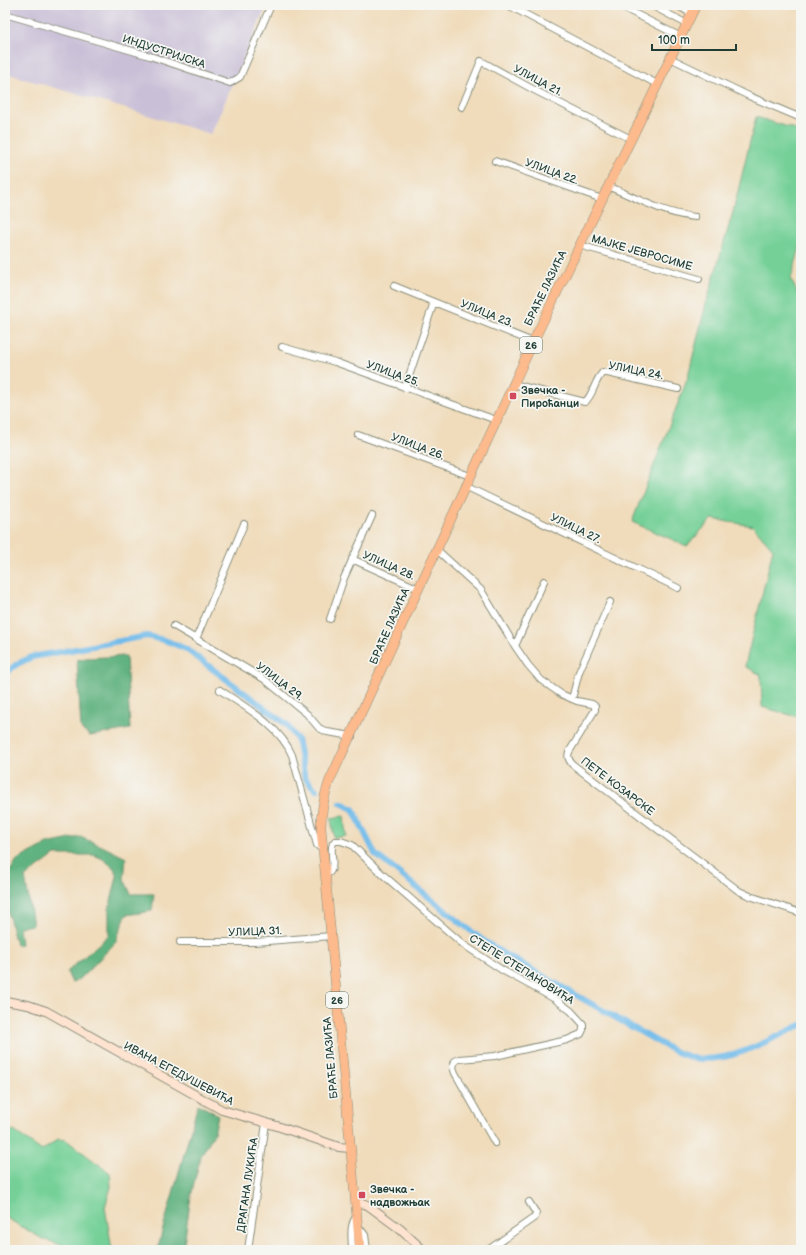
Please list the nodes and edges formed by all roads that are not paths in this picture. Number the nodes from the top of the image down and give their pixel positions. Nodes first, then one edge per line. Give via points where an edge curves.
1 (271, 5) edge
2 (508, 5) edge
3 (618, 5) edge
4 (651, 5) edge
5 (678, 5) edge
6 (696, 5) edge
7 (5, 14) edge
8 (692, 14) junction
9 (687, 24) junction
10 (680, 37) junction
11 (670, 58) junction
12 (657, 84) junction
13 (462, 107) dead end
14 (801, 118) edge
15 (631, 139) junction
16 (495, 161) dead end
17 (608, 186) junction
18 (602, 199) junction
19 (695, 217) dead end
20 (579, 245) junction
21 (699, 279) dead end
22 (394, 286) dead end
23 (434, 302) junction
24 (533, 342) junction
25 (282, 347) dead end
26 (513, 384) junction
27 (405, 388) junction
28 (678, 388) dead end
29 (496, 420) junction
30 (358, 434) dead end
31 (470, 476) junction
32 (465, 486) junction
33 (372, 516) dead end
34 (244, 524) dead end
35 (436, 549) junction
36 (352, 559) junction
37 (544, 581) dead end
38 (678, 588) dead end
39 (419, 589) junction
40 (610, 602) dead end
41 (330, 619) dead end
42 (174, 626) dead end
43 (196, 639) junction
44 (515, 646) junction
45 (220, 690) dead end
46 (572, 699) junction
47 (352, 736) junction
48 (324, 851) junction
49 (326, 874) junction
50 (801, 913) edge
51 (332, 936) junction
52 (180, 942) dead end
53 (5, 1001) edge
54 (266, 1123) junction
55 (495, 1143) dead end
56 (350, 1148) junction
57 (529, 1202) dead end
58 (356, 1204) junction
59 (357, 1221) junction
60 (248, 1250) edge
61 (352, 1250) edge
62 (360, 1250) edge
63 (367, 1250) edge
64 (423, 1250) edge
65 (488, 1250) edge

1 - 7 street, ИНДУСТРИЈСКА via 240,77 230,83 150,56
2 - 12 street
3 - 10 street
4 - 9 street
5 - 8 street
6 - 8 main road, 26
8 - 9 main road, 26
9 - 10 main road, 26
10 - 11 main road, 26
11 - 12 main road, 26
11 - 14 street
12 - 15 main road, БРАЋЕ ЛАЗИЋА / 26
13 - 15 street, УЛИЦА 21. via 481,61
15 - 17 main road, БРАЋЕ ЛАЗИЋА / 26
16 - 18 street, УЛИЦА 22.
17 - 18 main road, БРАЋЕ ЛАЗИЋА / 26
17 - 19 street via 669,211
18 - 20 main road, БРАЋЕ ЛАЗИЋА / 26
20 - 21 street, МАЈКЕ ЈЕВРОСИМЕ
20 - 24 main road, БРАЋЕ ЛАЗИЋА / 26
22 - 23 street, УЛИЦА 23.
23 - 24 street, УЛИЦА 23.
23 - 27 street
24 - 26 main road, БРАЋЕ ЛАЗИЋА / 26
25 - 27 street, УЛИЦА 25. via 334,362
26 - 28 street, УЛИЦА 24. via 585,402 590,398 597,378 603,372
26 - 29 main road, БРАЋЕ ЛАЗИЋА / 26
27 - 29 street, УЛИЦА 25.
29 - 31 main road, БРАЋЕ ЛАЗИЋА / 26
30 - 31 street, УЛИЦА 26.
31 - 32 main road, БРАЋЕ ЛАЗИЋА / 26
32 - 35 main road, БРАЋЕ ЛАЗИЋА / 26
32 - 38 street, УЛИЦА 27.
33 - 36 street, УЛИЦА 28.
34 - 43 street
35 - 39 main road, БРАЋЕ ЛАЗИЋА / 26
35 - 44 street, ПЕТЕ КОЗАРСКЕ via 481,590
36 - 39 street, УЛИЦА 28.
36 - 41 street, УЛИЦА 28.
37 - 44 street
39 - 47 main road, БРАЋЕ ЛАЗИЋА / 26
40 - 46 street via 579,672
42 - 43 street, УЛИЦА 29.
43 - 47 street, УЛИЦА 29. via 264,679 307,714 319,728 327,732
44 - 46 street, ПЕТЕ КОЗАРСКЕ via 541,680 555,691
45 - 48 street via 271,727 286,744 292,755 317,845
46 - 50 street, ПЕТЕ КОЗАРСКЕ via 593,704 595,708 569,752 572,764 740,891
47 - 48 main road, БРАЋЕ ЛАЗИЋА / 26 via 329,782 323,802 321,820
48 - 49 main road, БРАЋЕ ЛАЗИЋА / 26
49 - 51 main road, БРАЋЕ ЛАЗИЋА / 26
49 - 55 street, СТЕПЕ СТЕПАНОВИЋА via 333,869 333,843 338,841 350,844 380,873 464,944 502,970 555,999 583,1024 581,1034 567,1040 495,1056 455,1061 455,1073
51 - 52 street, УЛИЦА 31. via 255,942
51 - 56 main road, БРАЋЕ ЛАЗИЋА / 26
53 - 54 main road, ИВАНА ЕГЕДУШЕВИЋА via 46,1011 212,1105 228,1113
54 - 56 main road, ИВАНА ЕГЕДУШЕВИЋА via 339,1147
54 - 60 street, ДРАГАНА ЛУКИЋА
56 - 58 main road, БРАЋЕ ЛАЗИЋА / 26
57 - 65 street via 536,1213 535,1217
58 - 59 main road, БРАЋЕ ЛАЗИЋА / 26
58 - 64 main road via 369,1206
59 - 61 street, БРАЋЕ ЛАЗИЋА via 352,1227
59 - 62 main road, БРАЋЕ ЛАЗИЋА / 26
59 - 63 street, БРАЋЕ ЛАЗИЋА via 365,1235

